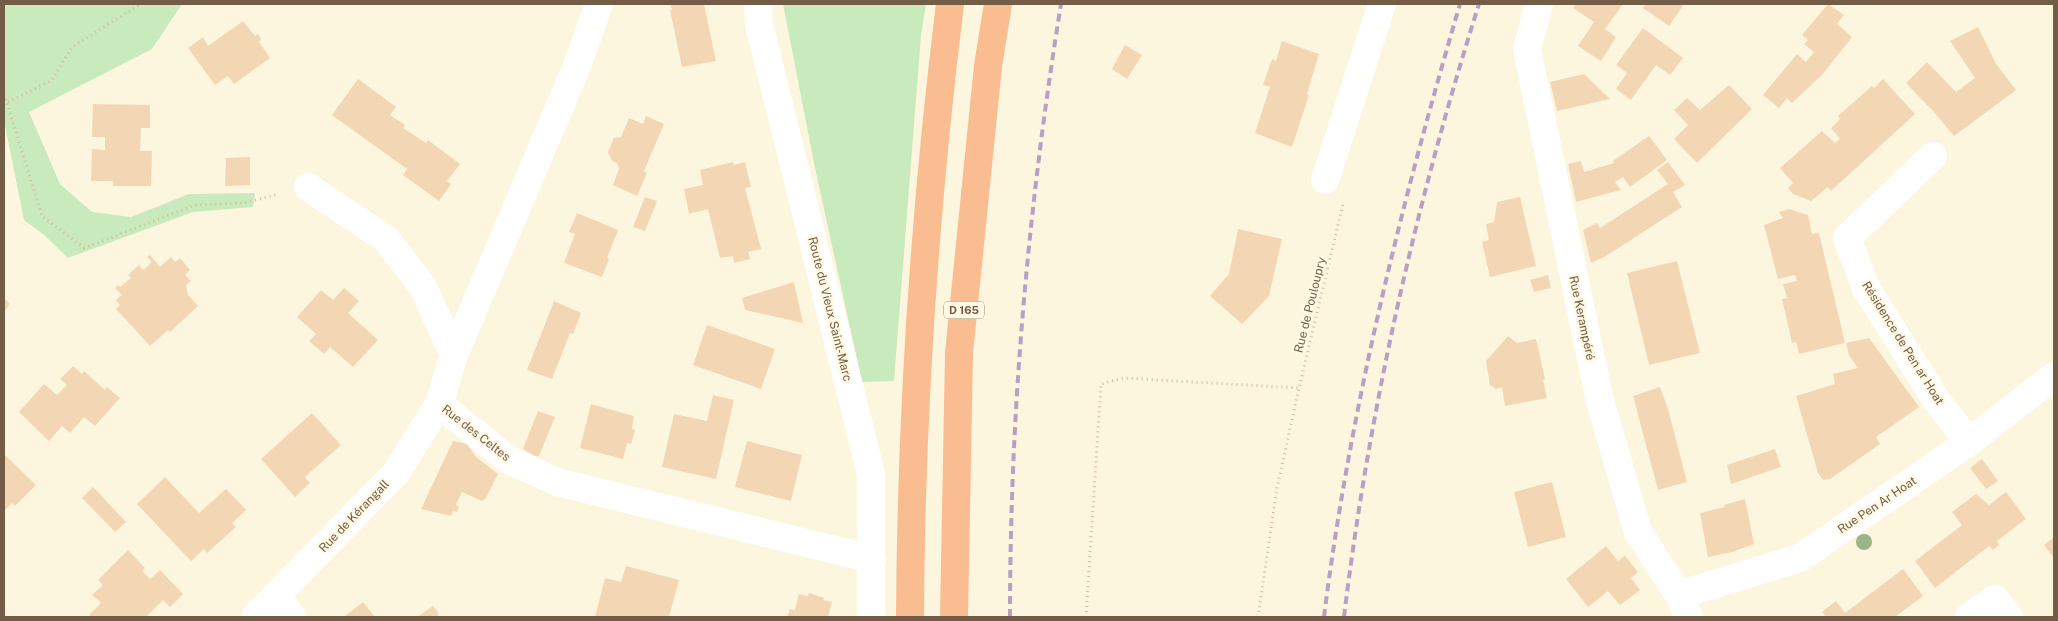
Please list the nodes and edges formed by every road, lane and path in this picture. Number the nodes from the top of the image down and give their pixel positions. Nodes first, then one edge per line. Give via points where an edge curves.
1 (141, 4) edge
2 (599, 4) edge
3 (758, 4) edge
4 (950, 4) edge
5 (998, 4) edge
6 (1382, 4) edge
7 (1540, 4) edge
8 (4, 94) edge
9 (8, 103) junction
10 (1933, 156) dead end
11 (308, 187) joint
12 (1335, 188) joint
13 (454, 355) junction
14 (2054, 376) edge
15 (1298, 388) junction
16 (439, 404) junction
17 (1969, 442) junction
18 (872, 559) junction
19 (1684, 606) edge
20 (284, 607) edge
21 (255, 617) edge
22 (871, 617) edge
23 (910, 617) edge
24 (954, 617) edge
25 (1086, 617) edge
26 (1258, 617) edge
27 (1969, 617) edge
28 (2009, 617) edge

1 - 9 path via 72,47 52,80
2 - 13 street, Rue des Celtes via 577,66
3 - 18 street, Route du Vieux Saint-Marc via 759,25 871,474
4 - 23 highway via 921,312
5 - 24 highway, D 165 via 988,66 959,353
6 - 12 street
7 - 19 street, Rue Kerampéré via 1527,49 1599,397 1638,532
8 - 9 path
9 - 11 path via 42,216 84,248 195,205 244,202
10 - 17 street, Résidence de Pen ar Hoat via 1847,238 1866,288 1937,401
11 - 13 street via 386,239 423,287
12 - 15 path, Rue de Pouloupry
13 - 16 street, Rue des Celtes
14 - 17 street, Rue Pen Ar Hoat
15 - 25 path via 1123,378 1101,384
15 - 26 path, Rue de Pouloupry via 1277,488
16 - 18 street, Rue des Celtes via 509,460 556,482
16 - 20 street, Rue de Kérangall via 396,473
17 - 19 street, Rue Pen Ar Hoat via 1800,558
18 - 22 street, Route du Vieux Saint-Marc
20 - 21 street, Rue de Kérangall
27 - 28 street via 1995,599

